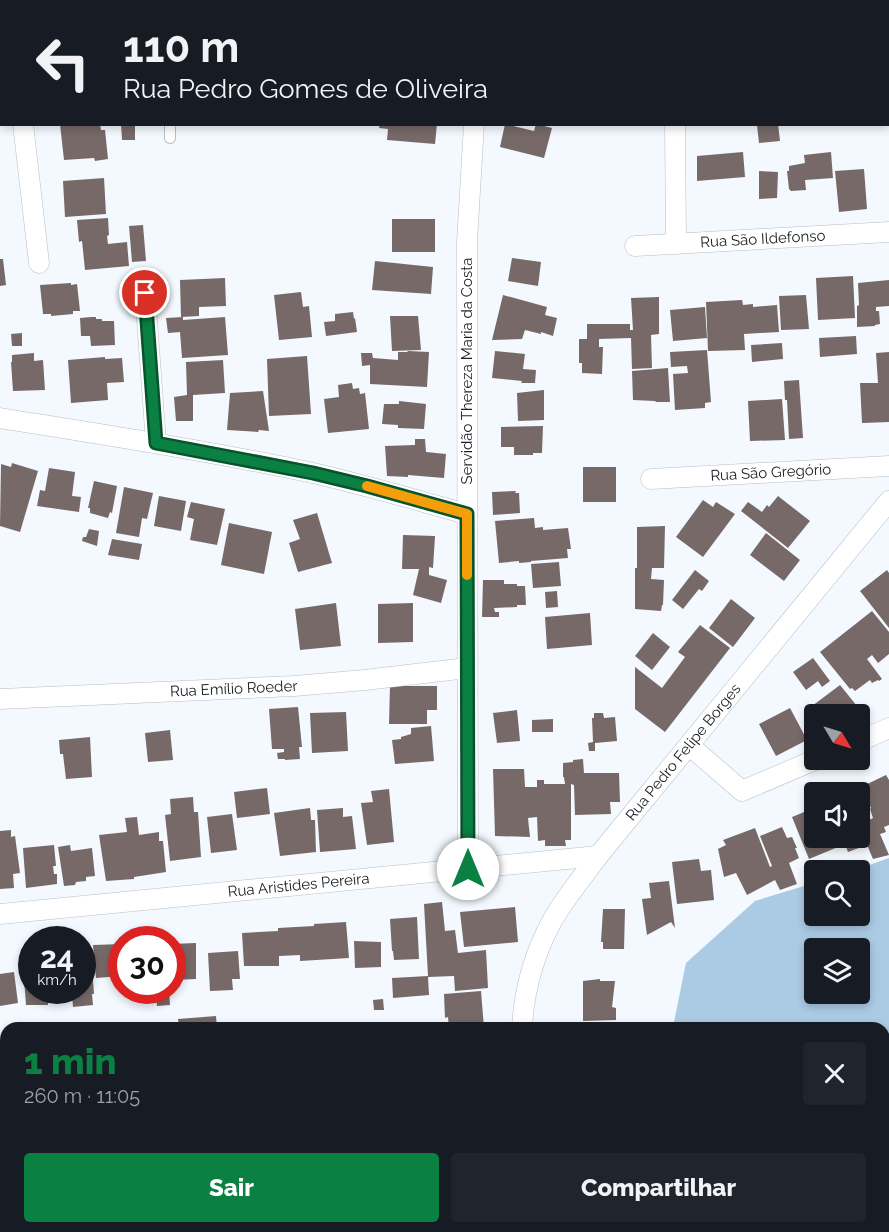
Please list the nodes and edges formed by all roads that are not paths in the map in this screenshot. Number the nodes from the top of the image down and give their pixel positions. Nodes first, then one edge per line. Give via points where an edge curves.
1 (23, 126) edge
2 (170, 126) edge
3 (474, 126) edge
4 (675, 126) edge
5 (170, 138) dead end
6 (889, 232) edge
7 (676, 244) junction
8 (635, 246) dead end
9 (39, 263) dead end
10 (145, 293) dead end
11 (0, 418) edge
12 (156, 443) junction
13 (889, 466) edge
14 (651, 480) dead end
15 (889, 501) edge
16 (467, 514) junction
17 (467, 668) junction
18 (0, 699) edge
19 (889, 728) edge
20 (870, 737) edge
21 (690, 746) junction
22 (804, 764) edge
23 (598, 856) junction
24 (468, 869) junction
25 (0, 914) edge
26 (523, 1022) edge

1 - 9 street
2 - 5 lane
3 - 16 street, Servidão Thereza Maria da Costa via 466,242
4 - 7 street
6 - 7 street, Rua São Ildefonso
7 - 8 street, Rua São Ildefonso
10 - 12 street
11 - 12 street
12 - 16 street via 313,473
13 - 14 street, Rua São Gregório
15 - 21 street, Rua Pedro Felipe Borges
16 - 17 street, Servidão Thereza Maria da Costa
17 - 18 street, Rua Emílio Roeder via 304,685
17 - 24 street, Servidão Thereza Maria da Costa
19 - 20 street
21 - 22 street via 742,791
21 - 23 street, Rua Pedro Felipe Borges
23 - 24 street, Rua Aristides Pereira
23 - 26 street, Rua Pedro Felipe Borges via 552,920 540,944 530,971
24 - 25 street, Rua Aristides Pereira

